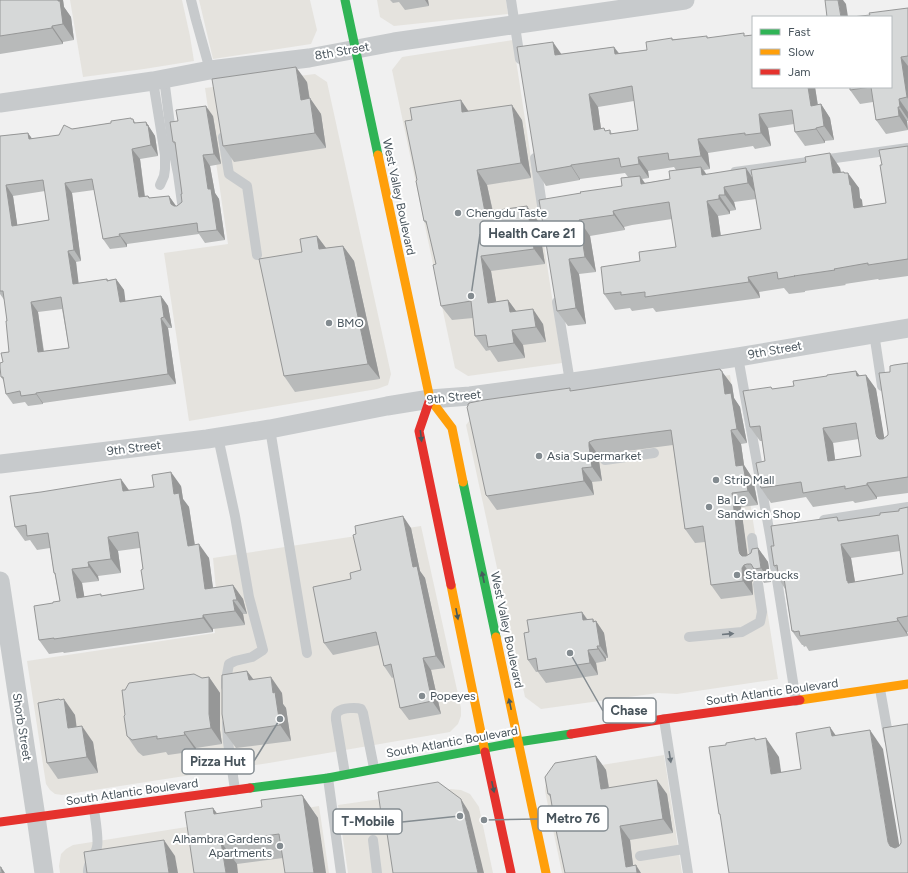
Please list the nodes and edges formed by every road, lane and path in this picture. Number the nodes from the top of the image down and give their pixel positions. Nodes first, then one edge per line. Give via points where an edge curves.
1 (191, 0) edge
2 (345, 0) edge
3 (511, 0) edge
4 (685, 0) edge
5 (515, 25) junction
6 (355, 49) junction
7 (521, 67) edge
8 (212, 74) junction
9 (158, 80) junction
10 (0, 103) edge
11 (222, 130) edge
12 (533, 145) edge
13 (908, 148) edge
14 (728, 173) edge
15 (160, 185) dead end
16 (183, 210) edge
17 (545, 224) edge
18 (257, 256) dead end
19 (556, 294) edge
20 (908, 328) edge
21 (874, 333) junction
22 (738, 357) junction
23 (570, 382) junction
24 (884, 395) edge
25 (430, 399) junction
26 (270, 429) junction
27 (218, 437) junction
28 (654, 453) dead end
29 (605, 460) dead end
30 (0, 464) edge
31 (908, 507) edge
32 (815, 521) edge
33 (752, 538) dead end
34 (755, 564) edge
35 (0, 581) edge
36 (758, 584) edge
37 (689, 637) dead end
38 (307, 653) dead end
39 (908, 684) edge
40 (880, 689) junction
41 (227, 693) edge
42 (796, 701) junction
43 (227, 715) edge
44 (664, 719) junction
45 (518, 742) junction
46 (484, 749) junction
47 (891, 752) edge
48 (374, 768) junction
49 (345, 774) junction
50 (328, 778) junction
51 (235, 790) junction
52 (94, 809) junction
53 (36, 817) junction
54 (0, 822) edge
55 (373, 840) dead end
56 (684, 849) junction
57 (640, 856) dead end
58 (44, 873) edge
59 (88, 873) edge
60 (341, 873) edge
61 (377, 873) edge
62 (511, 873) edge
63 (546, 873) edge
64 (688, 873) edge

1 - 8 lane
2 - 6 main road, West Valley Boulevard
3 - 5 lane
4 - 5 street, 8th Street
5 - 6 street, 8th Street
5 - 7 lane
6 - 8 street, 8th Street
6 - 25 main road, West Valley Boulevard
8 - 9 street, 8th Street
9 - 10 street, 8th Street
9 - 15 lane via 165,155 164,176
9 - 16 lane
11 - 18 lane via 229,174 247,186
12 - 17 lane via 545,200
13 - 14 lane
19 - 23 lane
20 - 21 street, 9th Street
21 - 22 street, 9th Street
21 - 24 lane
22 - 23 street, 9th Street
22 - 42 lane via 773,528
23 - 25 street, 9th Street
25 - 26 street, 9th Street
45 -> 25 main road, West Valley Boulevard via 452,428
25 -> 46 main road, West Valley Boulevard via 419,431
26 - 27 street, 9th Street
26 - 38 lane
27 - 30 street, 9th Street
27 - 41 lane via 249,597 263,650 252,657 230,664 226,680
28 - 29 lane
31 - 32 lane
33 - 34 lane
35 - 53 street, Shorb Street
37 -> 36 lane via 742,632 760,622 762,612
39 - 40 main road, South Atlantic Boulevard
40 - 42 main road, South Atlantic Boulevard
40 - 47 lane
42 - 44 main road, South Atlantic Boulevard
43 - 51 lane
44 - 45 main road, South Atlantic Boulevard
44 -> 56 lane
45 - 46 main road, South Atlantic Boulevard
45 - 63 main road, West Valley Boulevard
46 - 48 main road, South Atlantic Boulevard
46 -> 62 main road, West Valley Boulevard
48 - 49 main road, South Atlantic Boulevard
48 - 49 lane via 363,713 361,709 350,708 339,711 336,716
49 - 50 main road, South Atlantic Boulevard
50 - 51 main road, South Atlantic Boulevard
50 - 60 lane
51 - 52 main road, South Atlantic Boulevard
52 - 53 main road, South Atlantic Boulevard
52 - 59 lane via 98,844 87,868
53 - 54 main road, South Atlantic Boulevard
53 - 58 street, Shorb Street
55 - 61 lane
56 - 57 lane
56 - 64 lane

